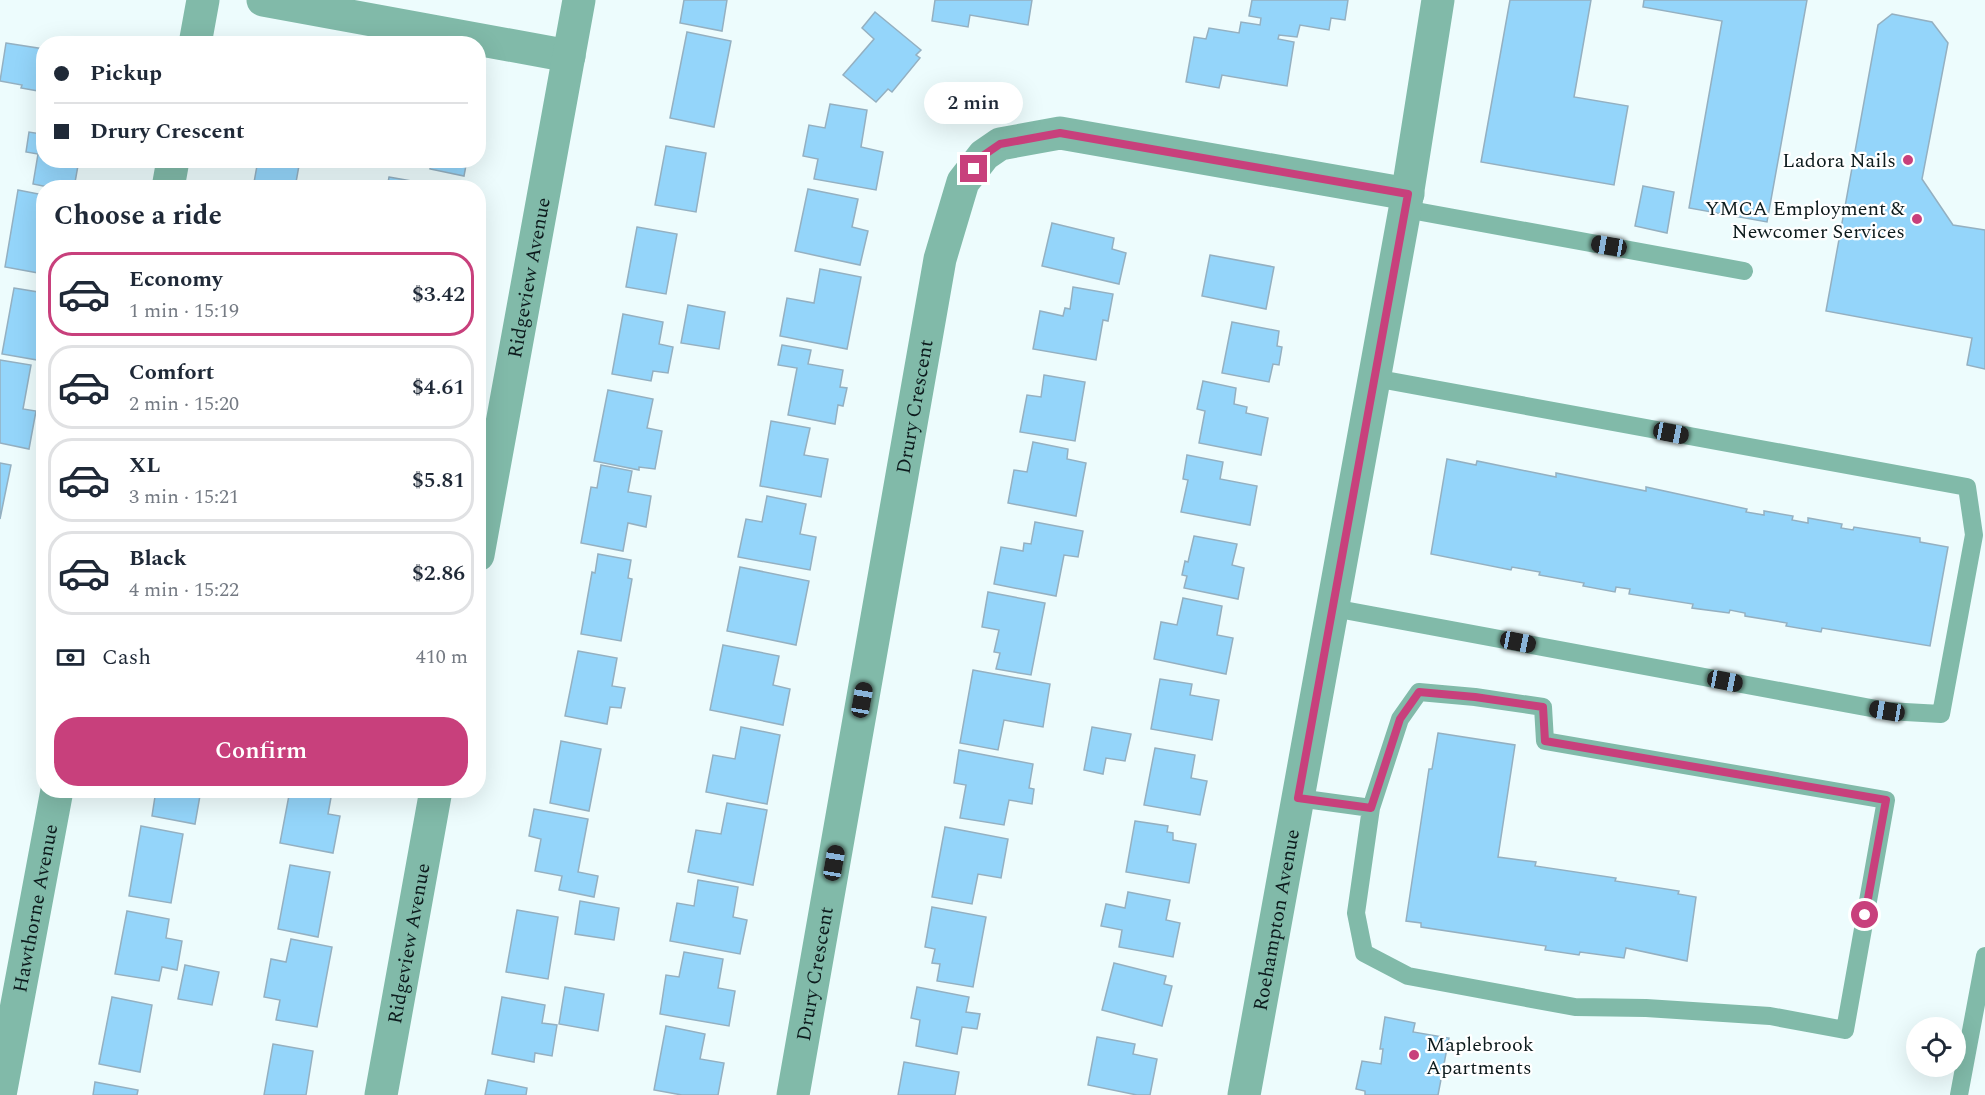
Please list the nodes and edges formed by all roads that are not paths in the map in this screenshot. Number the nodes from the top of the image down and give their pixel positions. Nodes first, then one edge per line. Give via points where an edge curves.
1 (203, 0) edge
2 (263, 0) edge
3 (579, 0) edge
4 (1438, 0) edge
5 (196, 36) edge
6 (460, 36) edge
7 (486, 41) edge
8 (569, 56) junction
9 (1407, 202) junction
10 (1744, 271) dead end
11 (1374, 378) junction
12 (486, 511) edge
13 (1333, 608) junction
14 (56, 798) edge
15 (435, 798) edge
16 (1298, 798) junction
17 (1371, 808) junction
18 (1985, 956) edge
19 (0, 1095) edge
20 (381, 1095) edge
21 (793, 1095) edge
22 (1244, 1095) edge
23 (1959, 1095) edge

1 - 5 street
2 - 6 street
3 - 8 street, Ridgeview Avenue
4 - 9 street, Roehampton Avenue
7 - 8 street
8 - 12 street, Ridgeview Avenue
9 - 10 lane
9 - 11 street, Roehampton Avenue
9 - 21 street, Drury Crescent via 1060,133 1000,144 984,155 963,182 940,259
11 - 13 street, Roehampton Avenue
11 - 13 lane via 1967,487 1974,535 1941,714 1887,711
13 - 16 street, Roehampton Avenue
14 - 19 street, Hawthorne Avenue
15 - 20 street, Ridgeview Avenue
16 - 17 lane
16 - 22 street, Roehampton Avenue
17 - 17 lane via 1356,913 1364,953 1408,976 1575,1007 1770,1016 1845,1030 1886,800 1545,741 1543,707 1419,692 1400,719
18 - 23 lane

